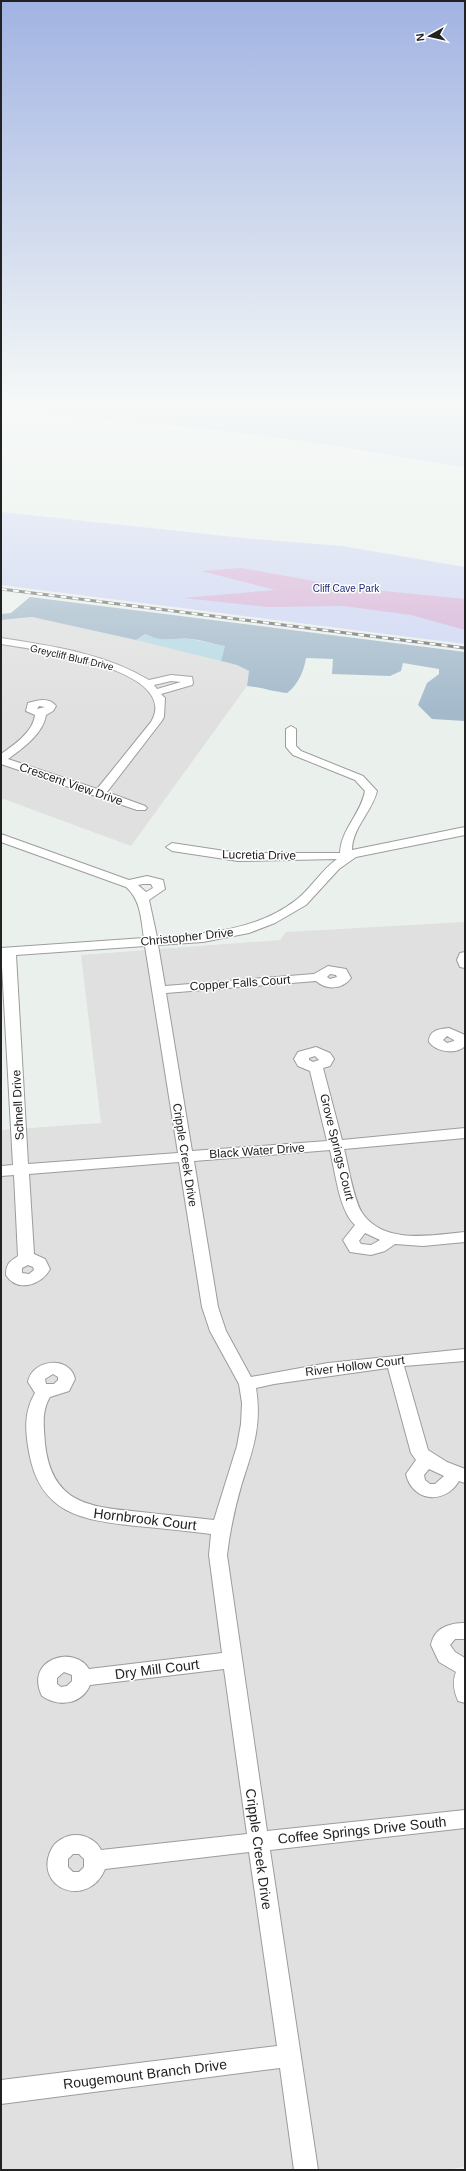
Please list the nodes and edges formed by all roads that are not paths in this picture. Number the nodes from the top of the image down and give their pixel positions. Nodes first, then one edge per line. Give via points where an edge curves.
1 (1, 641) edge
2 (148, 683) junction
3 (157, 692) junction
4 (41, 714) dead end
5 (290, 729) dead end
6 (1, 760) edge
7 (99, 794) junction
8 (141, 808) dead end
9 (465, 831) edge
10 (1, 838) edge
11 (172, 847) dead end
12 (346, 857) junction
13 (127, 884) junction
14 (143, 899) junction
15 (151, 942) junction
16 (5, 951) edge
17 (465, 956) edge
18 (465, 964) edge
19 (320, 977) dead end
20 (160, 990) junction
21 (316, 1067) dead end
22 (465, 1133) edge
23 (336, 1145) junction
24 (185, 1157) junction
25 (21, 1169) junction
26 (1, 1170) edge
27 (364, 1224) junction
28 (465, 1237) edge
29 (392, 1238) junction
30 (26, 1260) dead end
31 (465, 1355) edge
32 (394, 1361) junction
33 (247, 1384) junction
34 (45, 1390) dead end
35 (427, 1459) junction
36 (459, 1474) edge
37 (221, 1528) junction
38 (465, 1631) edge
39 (232, 1660) junction
40 (465, 1668) edge
41 (465, 1674) edge
42 (82, 1678) dead end
43 (465, 1695) edge
44 (465, 1819) edge
45 (259, 1842) junction
46 (95, 1860) dead end
47 (288, 2056) junction
48 (1, 2092) edge
49 (306, 2170) edge

1 - 2 street, Greycliff Bluff Drive via 115,666 139,676
2 - 3 street, Greycliff Bluff Drive
2 - 3 street via 171,678 188,679 188,683
3 - 7 street via 160,703 159,718
4 - 6 street via 41,719 32,732
5 - 12 street via 291,747 297,753 359,778 371,791 367,805 350,831
6 - 7 street, Crescent View Drive
7 - 8 street, Crescent View Drive
9 - 12 street, Christopher Drive via 389,845
10 - 13 street
11 - 12 street, Lucretia Drive via 238,857
12 - 15 street, Christopher Drive via 302,902 271,920 245,930 218,936
13 - 14 street via 136,888
13 - 14 street via 144,880 159,883 159,889
14 - 15 street, Cripple Creek Drive
15 - 16 street, Christopher Drive
15 - 20 street, Cripple Creek Drive
16 - 25 street, Schnell Drive
17 - 18 street
19 - 20 street, Copper Falls Court
20 - 24 street, Cripple Creek Drive
21 - 23 street, Grove Springs Court
22 - 23 street, Black Water Drive
23 - 24 street, Black Water Drive
23 - 27 street, Grove Springs Court via 350,1202 357,1218
24 - 25 street, Black Water Drive
24 - 33 street, Cripple Creek Drive via 210,1307 218,1331
25 - 26 street, Black Water Drive
25 - 30 street, Schnell Drive
27 - 29 street, Grove Springs Court
27 - 29 street via 352,1240 355,1248 368,1251 385,1246
28 - 29 street, Grove Springs Court via 409,1241
31 - 32 street, River Hollow Court
32 - 33 street, River Hollow Court via 286,1374
32 - 35 street via 420,1453
33 - 37 street, Cripple Creek Drive via 250,1424 246,1446
34 - 37 street, Hornbrook Court via 35,1410 37,1456 51,1487 61,1498 81,1510 96,1514
35 - 36 street
35 - 36 street via 415,1474 415,1481 426,1491 436,1491
37 - 39 street, Cripple Creek Drive via 218,1555
38 - 40 street via 451,1631 440,1643 446,1656
39 - 42 street, Dry Mill Court
39 - 45 street, Cripple Creek Drive
41 - 43 street via 462,1682
44 - 45 street, Coffee Springs Drive South
45 - 46 street, Coffee Springs Drive South
45 - 47 street, Cripple Creek Drive
47 - 48 street, Rougemount Branch Drive
47 - 49 street, Cripple Creek Drive

